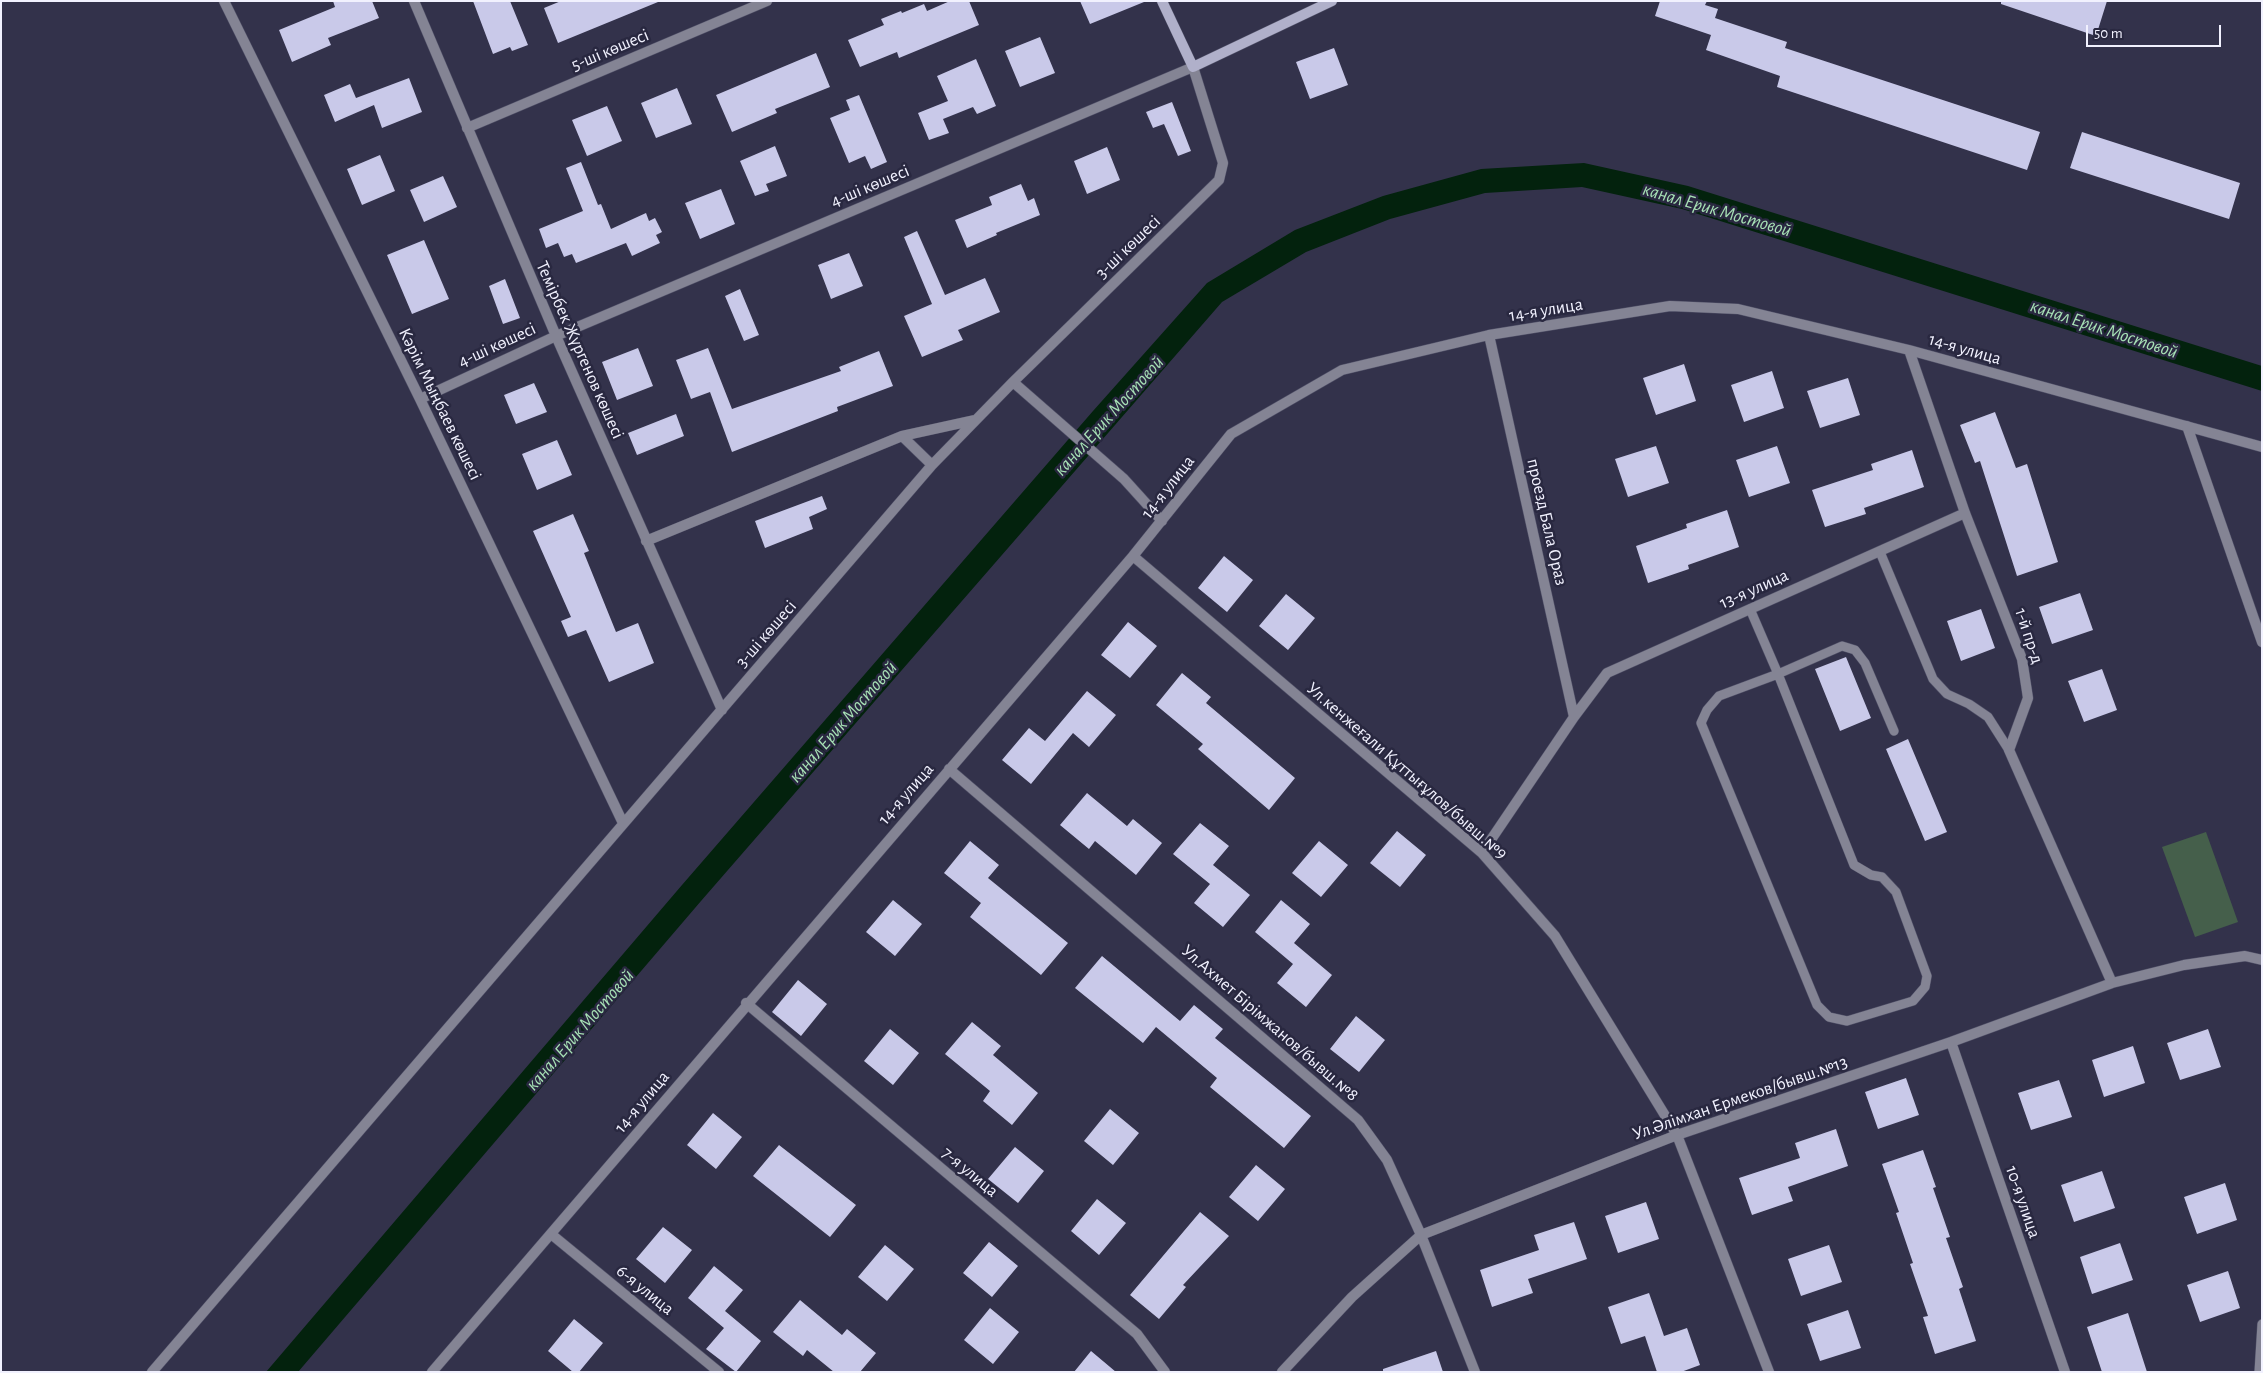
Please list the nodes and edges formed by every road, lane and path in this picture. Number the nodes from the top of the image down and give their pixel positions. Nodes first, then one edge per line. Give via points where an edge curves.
1 (224, 1) edge
2 (414, 1) edge
3 (767, 1) edge
4 (1162, 1) edge
5 (1332, 1) edge
6 (1193, 67) junction
7 (467, 128) junction
8 (1489, 335) junction
9 (556, 336) junction
10 (1909, 350) junction
11 (1013, 382) junction
12 (420, 399) junction
13 (976, 420) junction
14 (2187, 426) junction
15 (902, 436) junction
16 (2262, 446) edge
17 (932, 465) junction
18 (1965, 513) junction
19 (1162, 521) junction
20 (646, 541) junction
21 (1880, 552) junction
22 (1133, 556) junction
23 (1750, 608) junction
24 (2262, 642) edge
25 (1778, 674) junction
26 (722, 710) junction
27 (1574, 717) junction
28 (1894, 730) dead end
29 (2009, 750) junction
30 (949, 769) junction
31 (623, 823) junction
32 (1482, 853) junction
33 (2262, 960) edge
34 (2112, 983) junction
35 (746, 1003) junction
36 (1951, 1042) junction
37 (1677, 1135) junction
38 (551, 1234) junction
39 (1421, 1235) junction
40 (2262, 1324) edge
41 (152, 1372) edge
42 (432, 1372) edge
43 (719, 1372) edge
44 (1165, 1372) edge
45 (1282, 1372) edge
46 (1475, 1372) edge
47 (1769, 1372) edge
48 (2065, 1372) edge
49 (2259, 1372) edge

1 - 12 street, Кәрім Мыңбаев көшесі
2 - 7 street, Темірбек Жүргенов көшесі
3 - 7 street, 5-ші көшесі
4 - 6 street
5 - 6 street, 4-ші көшесі
6 - 9 street, 4-ші көшесі
6 - 11 street, 3-ші көшесі via 1222,163 1219,180
7 - 9 street, Темірбек Жүргенов көшесі
8 - 10 street, 14-я улица via 1670,306 1738,309
8 - 19 street, 14-я улица via 1342,370 1231,434
8 - 27 street, проезд Бала Ораз
9 - 12 street, 4-ші көшесі
9 - 20 street, Темірбек Жүргенов көшесі
10 - 14 street, 14-я улица
10 - 18 street, 1-й пр-д
11 - 13 street, 3-ші көшесі
11 - 19 street via 1124,479
12 - 31 street, Кәрім Мыңбаев көшесі
13 - 15 street
13 - 17 street, 3-ші көшесі
14 - 16 street, 14-я улица
14 - 24 street
15 - 17 street
15 - 20 street
17 - 26 street, 3-ші көшесі
18 - 21 street, 13-я улица
18 - 29 street, 1-й пр-д via 2022,659 2028,698
19 - 22 street, 14-я улица
20 - 26 street, Темірбек Жүргенов көшесі
21 - 23 street, 13-я улица
21 - 29 lane via 1933,679 1947,694 1988,717
22 - 30 street, 14-я улица
22 - 32 street, Ул.кенжеғали Құттығұлов/бывш.№9
23 - 25 lane
23 - 27 street, 13-я улица via 1607,672
25 - 25 lane via 1854,865 1882,877 1896,892 1927,976 1925,987 1913,1001 1847,1021 1829,1017 1817,1006 1701,723 1719,696
25 - 28 lane via 1842,646 1855,650 1865,663
26 - 31 street, 3-ші көшесі
27 - 32 street, 13-я улица
29 - 34 street
30 - 35 street, 14-я улица
30 - 39 street, Ул.Ахмет Бірімжанов/бывш.№8 via 1358,1120 1387,1160
31 - 41 street, 3-ші көшесі
32 - 37 street, Ул.кенжеғали Құттығұлов/бывш.№9 via 1555,936
33 - 34 street, Ул.Әлімхан Ермеков/бывш.№13 via 2245,956 2184,965
34 - 36 street, Ул.Әлімхан Ермеков/бывш.№13
35 - 38 street, 14-я улица
35 - 44 street, 7-я улица via 1137,1334
36 - 37 street, Ул.Әлімхан Ермеков/бывш.№13
36 - 48 street, 10-я улица
37 - 39 street, Ул.Әлімхан Ермеков/бывш.№13
37 - 47 street, Ул.кенжеғали Құттығұлов/бывш.№9
38 - 42 street, 14-я улица
38 - 43 street, 6-я улица
39 - 45 street, Ул.Әлімхан Ермеков/бывш.№13 via 1352,1297
39 - 46 street, Ул.Ахмет Бірімжанов/бывш.№8
40 - 49 lane

